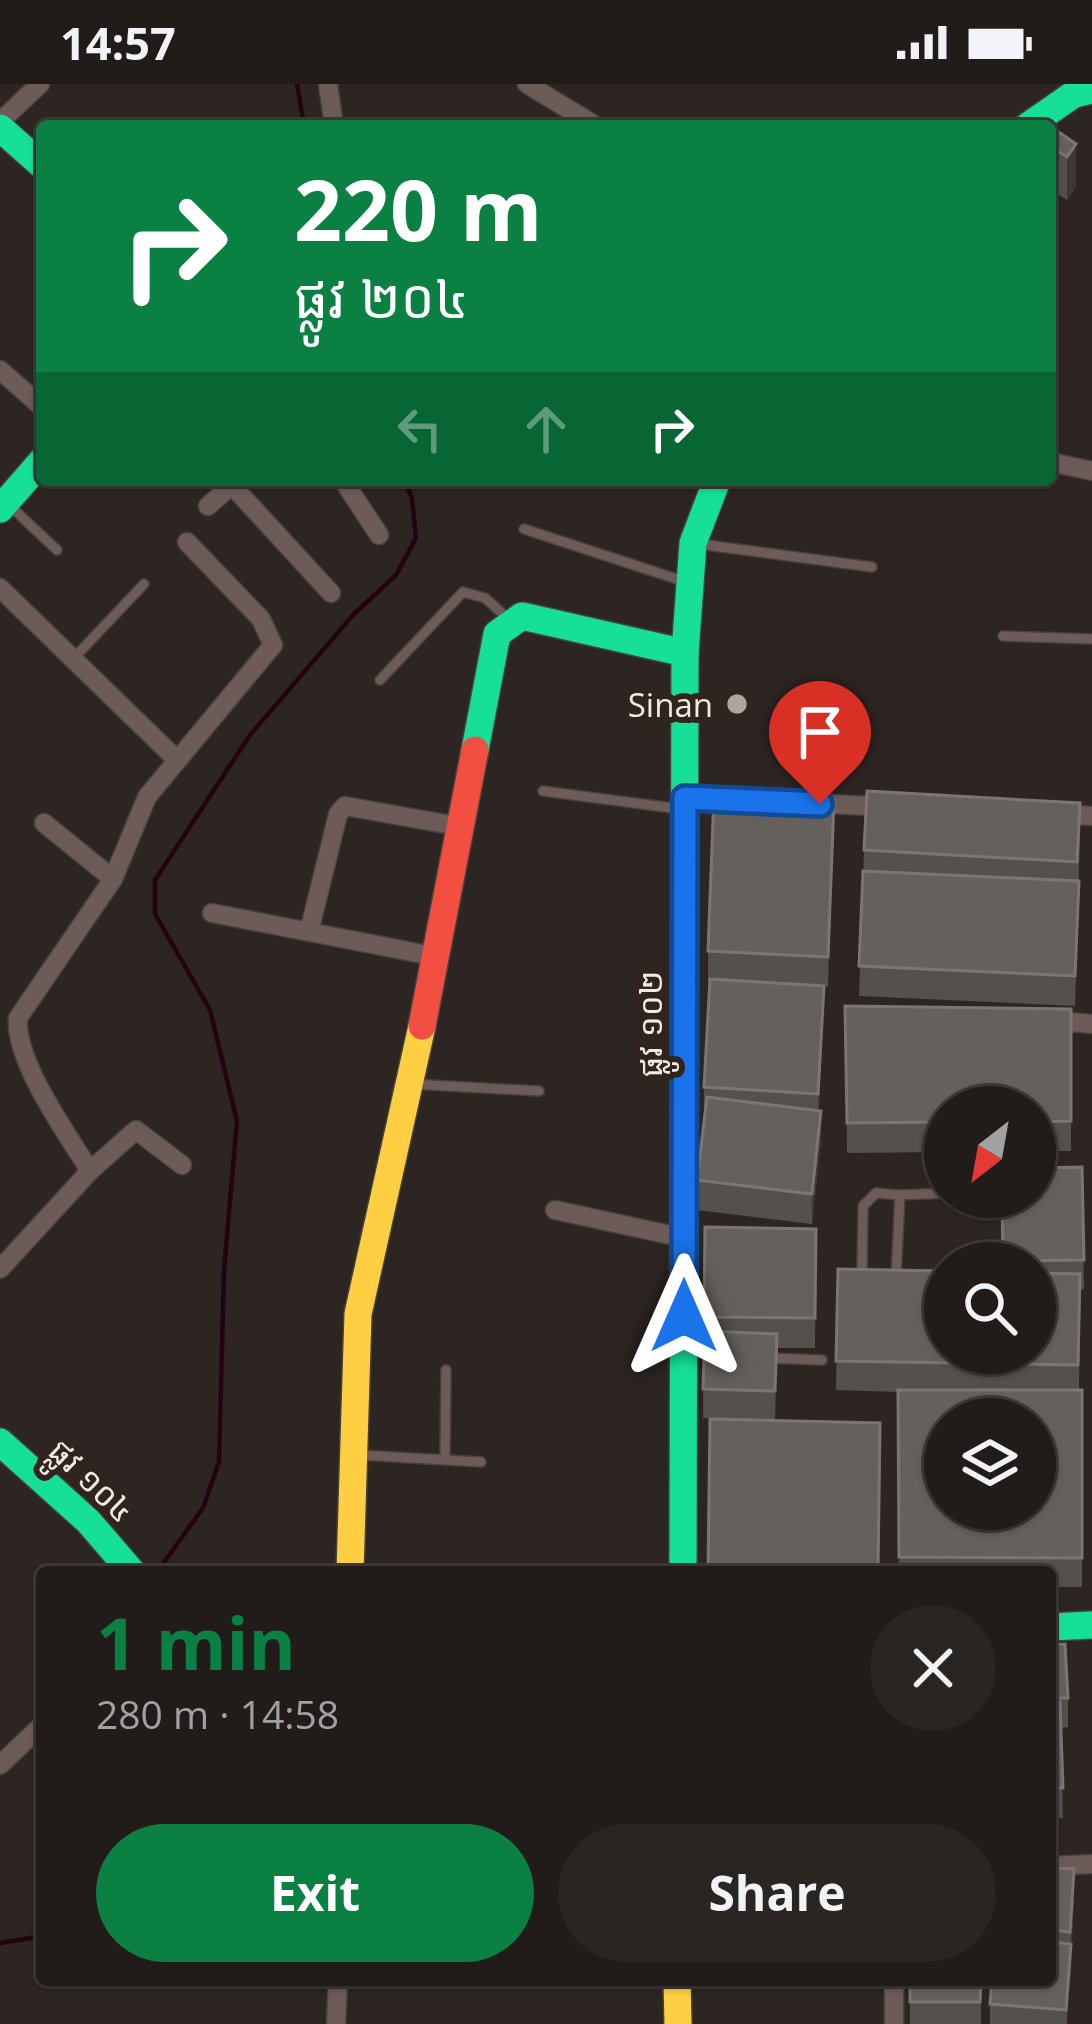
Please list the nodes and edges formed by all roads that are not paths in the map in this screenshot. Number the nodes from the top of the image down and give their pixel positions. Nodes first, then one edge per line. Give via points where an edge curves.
1 (40, 84) edge
2 (328, 84) edge
3 (527, 84) edge
4 (1092, 89) edge
5 (333, 120) edge
6 (586, 120) edge
7 (1037, 120) edge
8 (0, 125) edge
9 (36, 159) edge
10 (0, 370) edge
11 (36, 402) edge
12 (1056, 463) edge
13 (36, 468) edge
14 (1092, 471) edge
15 (224, 486) edge
16 (233, 486) edge
17 (347, 486) edge
18 (715, 486) edge
19 (3, 506) edge
20 (208, 506) dead end
21 (524, 529) dead end
22 (379, 535) dead end
23 (187, 542) dead end
24 (693, 544) junction
25 (57, 550) dead end
26 (872, 567) dead end
27 (688, 583) junction
28 (144, 584) dead end
29 (0, 588) edge
30 (331, 592) dead end
31 (508, 621) junction
32 (1004, 636) dead end
33 (1092, 639) edge
34 (685, 653) junction
35 (73, 660) junction
36 (380, 680) dead end
37 (175, 758) junction
38 (543, 791) dead end
39 (693, 802) junction
40 (781, 802) edge
41 (900, 807) edge
42 (1044, 814) edge
43 (1092, 816) edge
44 (44, 824) dead end
45 (457, 826) junction
46 (113, 879) junction
47 (212, 913) dead end
48 (309, 932) junction
49 (433, 956) junction
50 (1020, 1018) edge
51 (1092, 1024) edge
52 (411, 1084) junction
53 (538, 1091) dead end
54 (182, 1165) dead end
55 (90, 1171) junction
56 (924, 1193) edge
57 (900, 1195) junction
58 (555, 1210) dead end
59 (684, 1238) junction
60 (0, 1269) edge
61 (868, 1292) edge
62 (896, 1292) edge
63 (753, 1358) edge
64 (822, 1360) dead end
65 (446, 1370) dead end
66 (0, 1442) edge
67 (351, 1454) junction
68 (445, 1458) junction
69 (481, 1462) dead end
70 (127, 1566) edge
71 (350, 1566) edge
72 (683, 1566) edge
73 (1092, 1625) edge
74 (1056, 1628) edge
75 (36, 1731) edge
76 (0, 1765) edge
77 (1092, 1864) edge
78 (1056, 1867) edge
79 (338, 1986) edge
80 (677, 1986) edge
81 (894, 1986) edge
82 (336, 2024) edge
83 (678, 2024) edge
84 (894, 2024) edge

1 - 8 street
2 - 5 street
3 - 6 street
4 - 7 street
8 - 9 street
10 - 11 street
12 - 14 street
13 - 19 street
15 - 20 street
16 - 30 street
17 - 22 street
18 - 24 street, ផ្លូវ ១០២
19 - 25 lane
21 - 27 lane
23 - 37 street via 261,620 273,645
24 - 26 lane
24 - 27 street, ផ្លូវ ១០២
27 - 34 street, ផ្លូវ ១០២
28 - 35 lane
29 - 35 street
31 - 34 street via 522,616
31 - 36 lane via 484,598 463,592
31 - 45 street via 497,634
32 - 33 lane
34 - 39 street, ផ្លូវ ១០២
35 - 37 street
37 - 46 street via 135,818
38 - 39 lane
39 - 59 street, ផ្លូវ ១០២
40 - 41 street
42 - 43 street
44 - 46 street
45 - 48 street via 345,806
45 - 49 street
46 - 55 street via 16,1030 41,1094
47 - 48 street
48 - 49 street
49 - 52 street
50 - 51 street
52 - 53 lane
52 - 67 street via 358,1314
54 - 55 street via 136,1130
55 - 60 street
56 - 57 lane
57 - 61 lane via 876,1193 863,1206
57 - 62 lane
58 - 59 street
59 - 72 street, ផ្លូវ ១០២ via 696,1356
63 - 64 lane
65 - 68 lane
66 - 70 street, ផ្លូវ ១០៤
67 - 68 lane
67 - 71 street
68 - 69 lane
73 - 74 street
75 - 76 street
77 - 78 street
79 - 82 street
80 - 83 street
81 - 84 street

